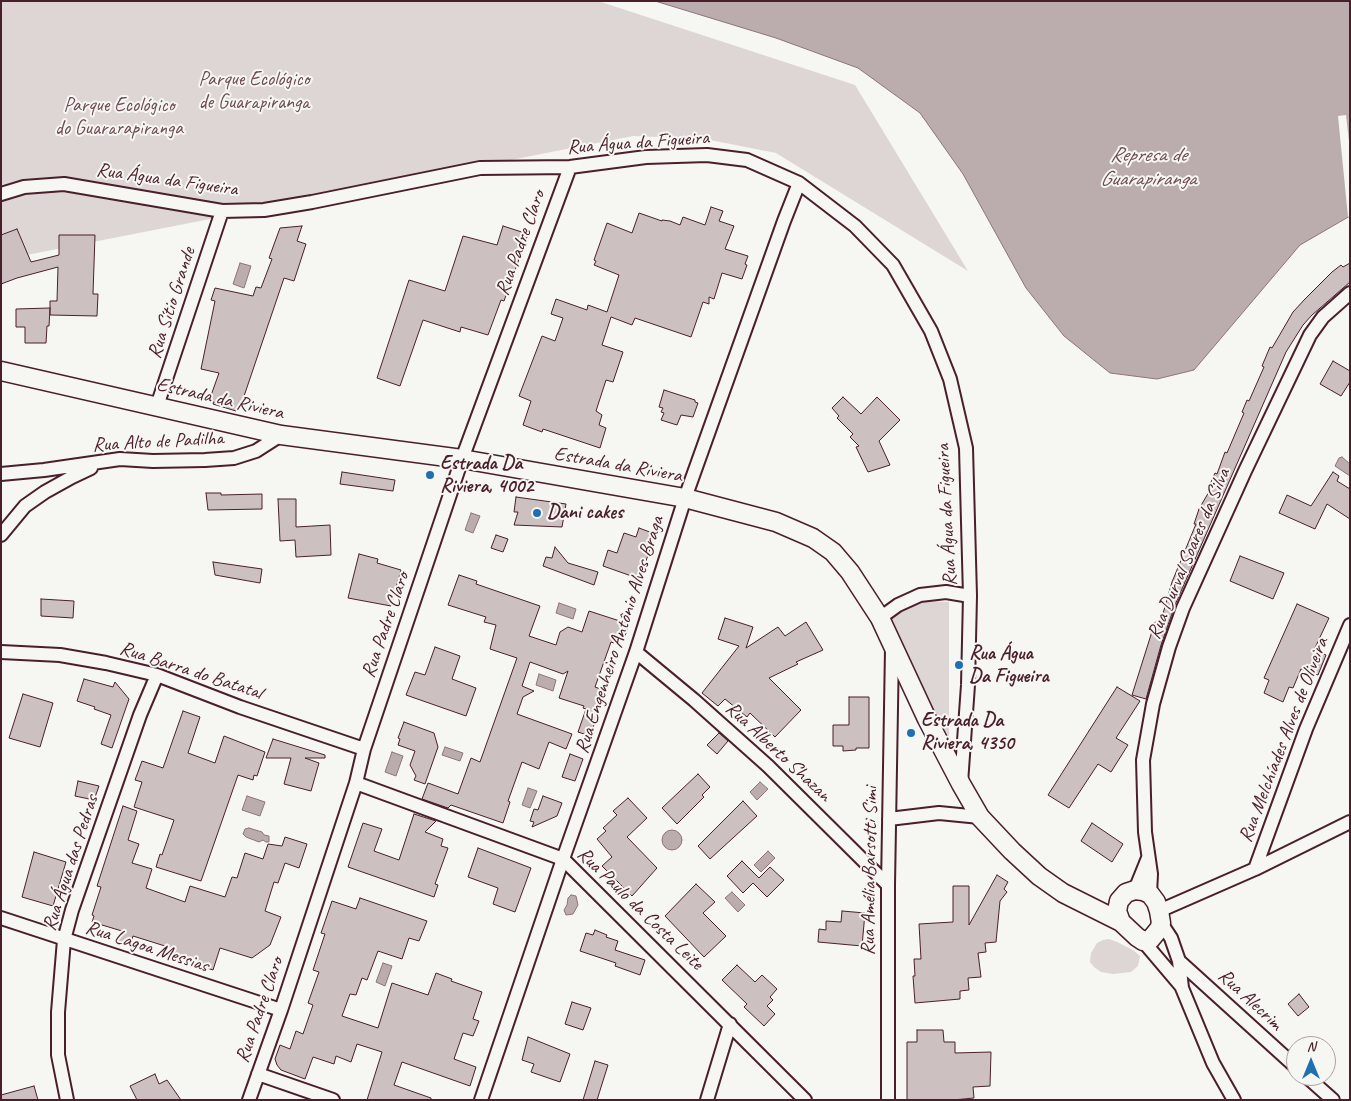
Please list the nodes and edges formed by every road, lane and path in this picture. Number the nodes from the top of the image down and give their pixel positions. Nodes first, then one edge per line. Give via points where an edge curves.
1 (570, 167) junction
2 (799, 183) junction
3 (1, 194) edge
4 (222, 211) junction
5 (1350, 293) edge
6 (1, 371) edge
7 (158, 406) junction
8 (282, 435) junction
9 (120, 459) junction
10 (462, 459) junction
11 (1, 474) edge
12 (685, 498) junction
13 (1, 535) edge
14 (970, 596) junction
15 (880, 618) junction
16 (1350, 625) edge
17 (892, 644) junction
18 (1, 652) edge
19 (636, 652) junction
20 (157, 675) junction
21 (364, 749) junction
22 (356, 783) junction
23 (961, 784) junction
24 (980, 817) junction
25 (889, 819) junction
26 (1350, 822) edge
27 (563, 859) junction
28 (1255, 869) junction
29 (888, 885) junction
30 (1143, 892) junction
31 (1119, 900) junction
32 (1085, 904) junction
33 (1160, 917) junction
34 (1, 918) edge
35 (1121, 922) junction
36 (64, 940) junction
37 (1143, 941) junction
38 (1179, 961) junction
39 (1182, 988) junction
40 (281, 1010) junction
41 (730, 1024) junction
42 (1286, 1058) edge
43 (258, 1074) junction
44 (1317, 1086) edge
45 (67, 1100) edge
46 (249, 1100) edge
47 (333, 1100) edge
48 (481, 1100) edge
49 (707, 1100) edge
50 (804, 1100) edge
51 (888, 1100) edge
52 (1234, 1100) edge
53 (1333, 1100) edge

1 - 2 street, Rua Água da Figueira via 646,157 707,154 747,160
1 - 4 street, Rua Água da Figueira via 480,168 264,210
1 - 10 street, Rua Padre Claro
2 - 12 street, Rua Engenheiro Antônio Alves Braga
2 - 14 street, Rua Água da Figueira via 855,226 893,265 931,331 950,378 966,448
3 - 4 street, Rua Água da Figueira via 64,184
4 - 7 street, Rua Sítio Grande
5 - 30 street, Rua Durval Soares da Silva via 1323,317 1310,335 1183,608 1153,704 1143,760 1145,832 1151,874
6 - 7 street, Estrada da Riviera
7 - 8 street, Estrada da Riviera
8 - 9 street, Rua Alto de Padilha via 256,451 234,458
8 - 10 street, Estrada da Riviera
9 - 11 street, Rua Alto de Padilha
9 - 13 street via 92,468 45,492 25,506
10 - 12 street, Estrada da Riviera
10 - 21 street, Rua Padre Claro
12 - 15 street, Estrada da Riviera via 776,522 813,538 833,552 850,572
12 - 19 street, Rua Engenheiro Antônio Alves Braga
14 - 15 street via 946,592 920,595
14 - 23 street, Rua Água da Figueira
15 - 17 street, Estrada da Riviera
16 - 28 street, Rua Melchíades Alves de Oliveira via 1306,729
17 - 23 street, Estrada da Riviera
17 - 25 street, Rua Amélia Barsotti Simi
18 - 20 street, Rua Barra do Batatal via 60,655
19 - 27 street, Rua Engenheiro Antônio Alves Braga
19 - 29 street, Rua Alberto Shazan via 768,766
20 - 21 street, Rua Barra do Batatal
20 - 36 street, Rua Água das Pedras via 140,715
21 - 22 street, Rua Padre Claro
22 - 27 street, Rua Paulo da Costa Leite
22 - 40 street, Rua Padre Claro
23 - 24 street, Estrada da Riviera
24 - 25 street via 939,812
24 - 32 street, Estrada da Riviera via 1039,876
25 - 29 street, Rua Amélia Barsotti Simi
26 - 28 street
27 - 41 street, Rua Paulo da Costa Leite
27 - 48 street, Rua Engenheiro Antônio Alves Braga
28 - 33 street
29 - 51 street, Rua Amélia Barsotti Simi
30 - 31 street via 1126,893
30 - 33 street via 1156,902
31 - 32 street
31 - 35 street via 1117,911
32 - 35 street, Estrada da Riviera
33 - 37 street via 1155,935
33 - 38 street
34 - 36 street, Rua Lagoa Messias
35 - 37 street
36 - 40 street, Rua Lagoa Messias
36 - 45 street, Rua Água das Pedras via 58,1056
37 - 39 street
38 - 39 street
38 - 42 street, Rua Alecrim
39 - 52 street via 1213,1063
40 - 43 street, Rua Padre Claro
41 - 49 street
41 - 50 street, Rua Paulo da Costa Leite
43 - 46 street, Rua Padre Claro
43 - 47 street
44 - 53 street

